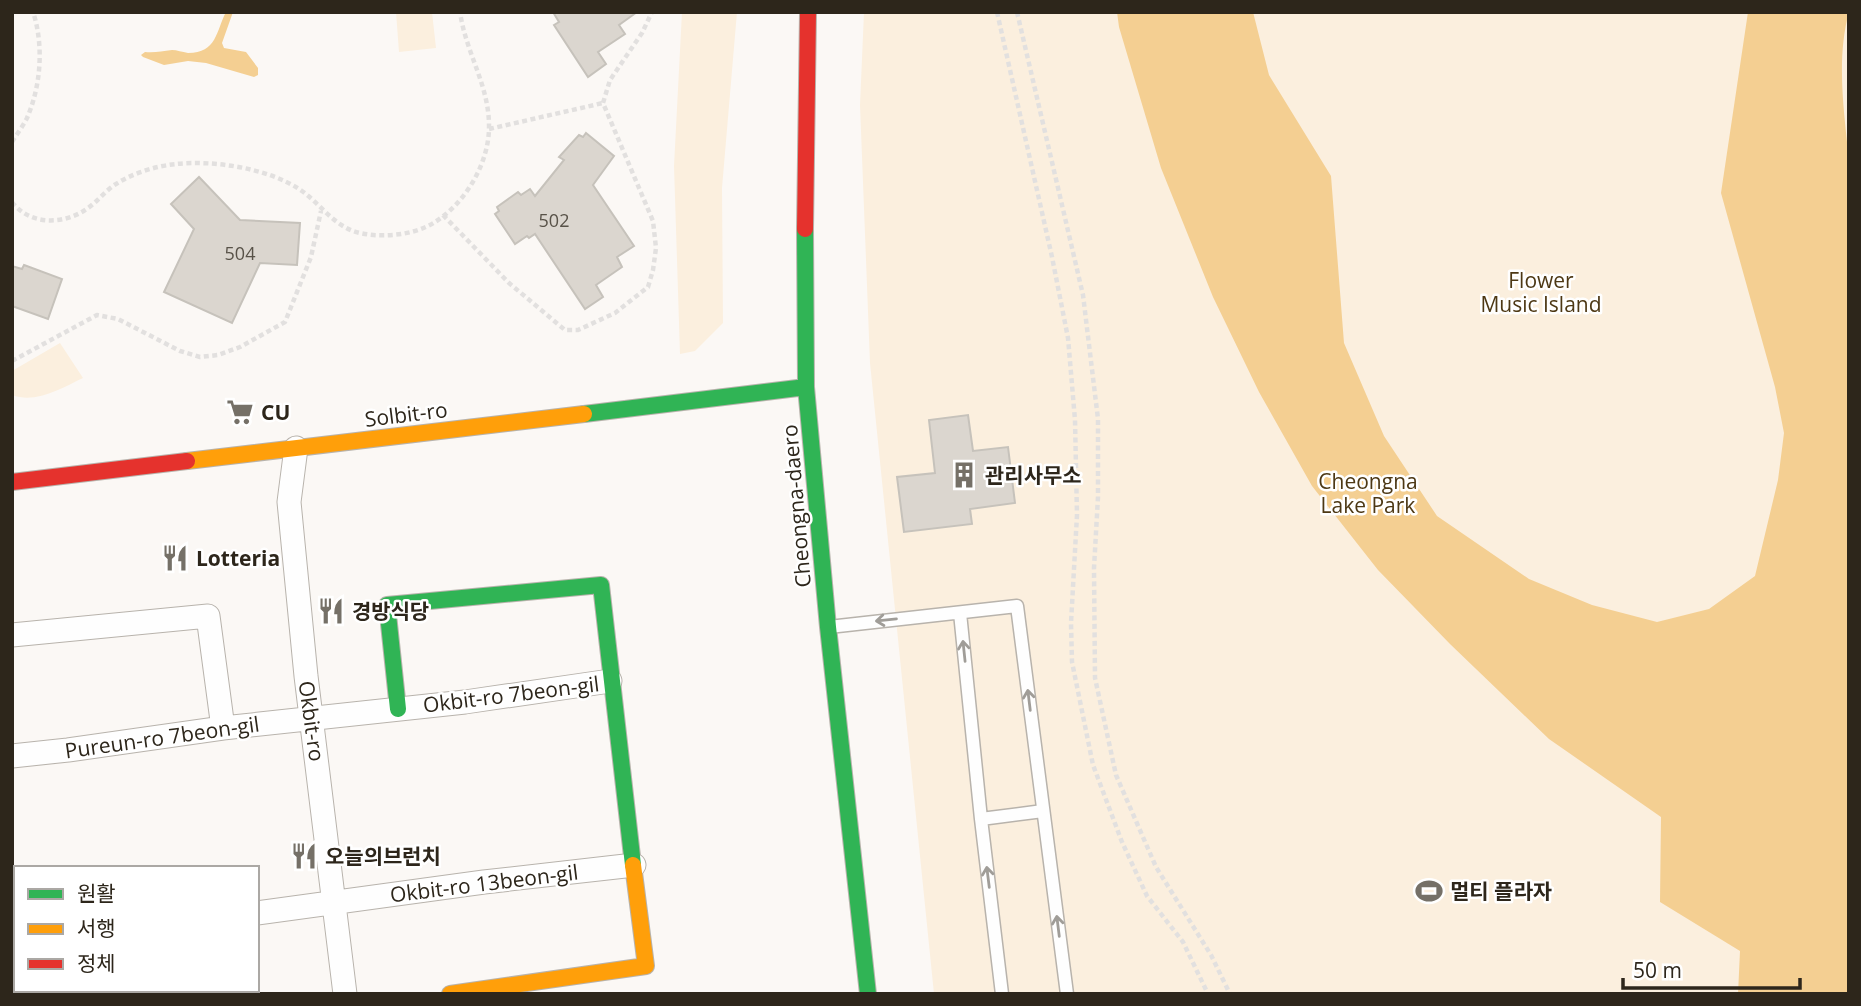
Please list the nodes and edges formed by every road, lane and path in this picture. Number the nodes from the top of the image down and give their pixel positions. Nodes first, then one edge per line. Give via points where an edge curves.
1 (33, 12) edge
2 (460, 12) edge
3 (652, 12) edge
4 (808, 12) edge
5 (997, 12) edge
6 (1017, 12) edge
7 (603, 103) junction
8 (489, 129) junction
9 (12, 142) edge
10 (12, 202) edge
11 (321, 210) junction
12 (443, 215) junction
13 (12, 360) edge
14 (806, 387) junction
15 (296, 448) junction
16 (12, 482) edge
17 (960, 613) junction
18 (828, 626) junction
19 (12, 635) edge
20 (610, 681) junction
21 (398, 709) junction
22 (311, 718) junction
23 (223, 728) junction
24 (12, 756) edge
25 (1043, 811) junction
26 (981, 819) junction
27 (634, 865) junction
28 (334, 902) junction
29 (259, 913) edge
30 (345, 994) edge
31 (450, 994) edge
32 (868, 994) edge
33 (1002, 994) edge
34 (1067, 994) edge
35 (1208, 994) edge
36 (1230, 994) edge

1 - 9 path via 40,60 36,87 27,118
2 - 8 path via 464,37 481,77
3 - 7 path via 610,80
4 - 14 street, Cheongna-daero
5 - 35 path via 1068,338 1077,514 1072,662 1093,765 1147,896 1183,942
6 - 36 path via 1083,295 1098,419 1095,678 1116,775 1156,867
7 - 8 path
7 - 12 path via 653,221 653,270 648,287 632,302 578,330 565,330 509,283
8 - 12 path via 480,170
10 - 11 path via 35,219 69,218 128,177 192,163 234,167 281,180 300,189
11 - 12 path via 350,230 368,235 414,230
11 - 13 path via 311,257 285,322 240,347 200,357 118,319 97,315
14 - 15 street, Solbit-ro
14 - 18 street, Cheongna-daero
15 - 16 street, Solbit-ro
15 - 22 street, Okbit-ro via 289,502
17 -> 18 lane
25 -> 17 lane via 1017,606
26 -> 17 lane
18 - 32 street, Cheongna-daero
19 - 23 street via 208,616
20 - 21 street, Okbit-ro 7beon-gil
20 - 21 street via 601,585 387,605
20 - 27 street, Okbit-ro 7beon-gil
21 - 22 street, Okbit-ro 7beon-gil
22 - 23 street, Pureun-ro 7beon-gil
22 - 28 street, Okbit-ro
23 - 24 street, Pureun-ro 7beon-gil
25 - 26 lane
34 -> 25 lane
33 -> 26 lane
27 - 28 street, Okbit-ro 13beon-gil
27 - 31 street, Okbit-ro 7beon-gil via 646,966
28 - 29 street, Okbit-ro 13beon-gil
28 - 30 street, Okbit-ro

